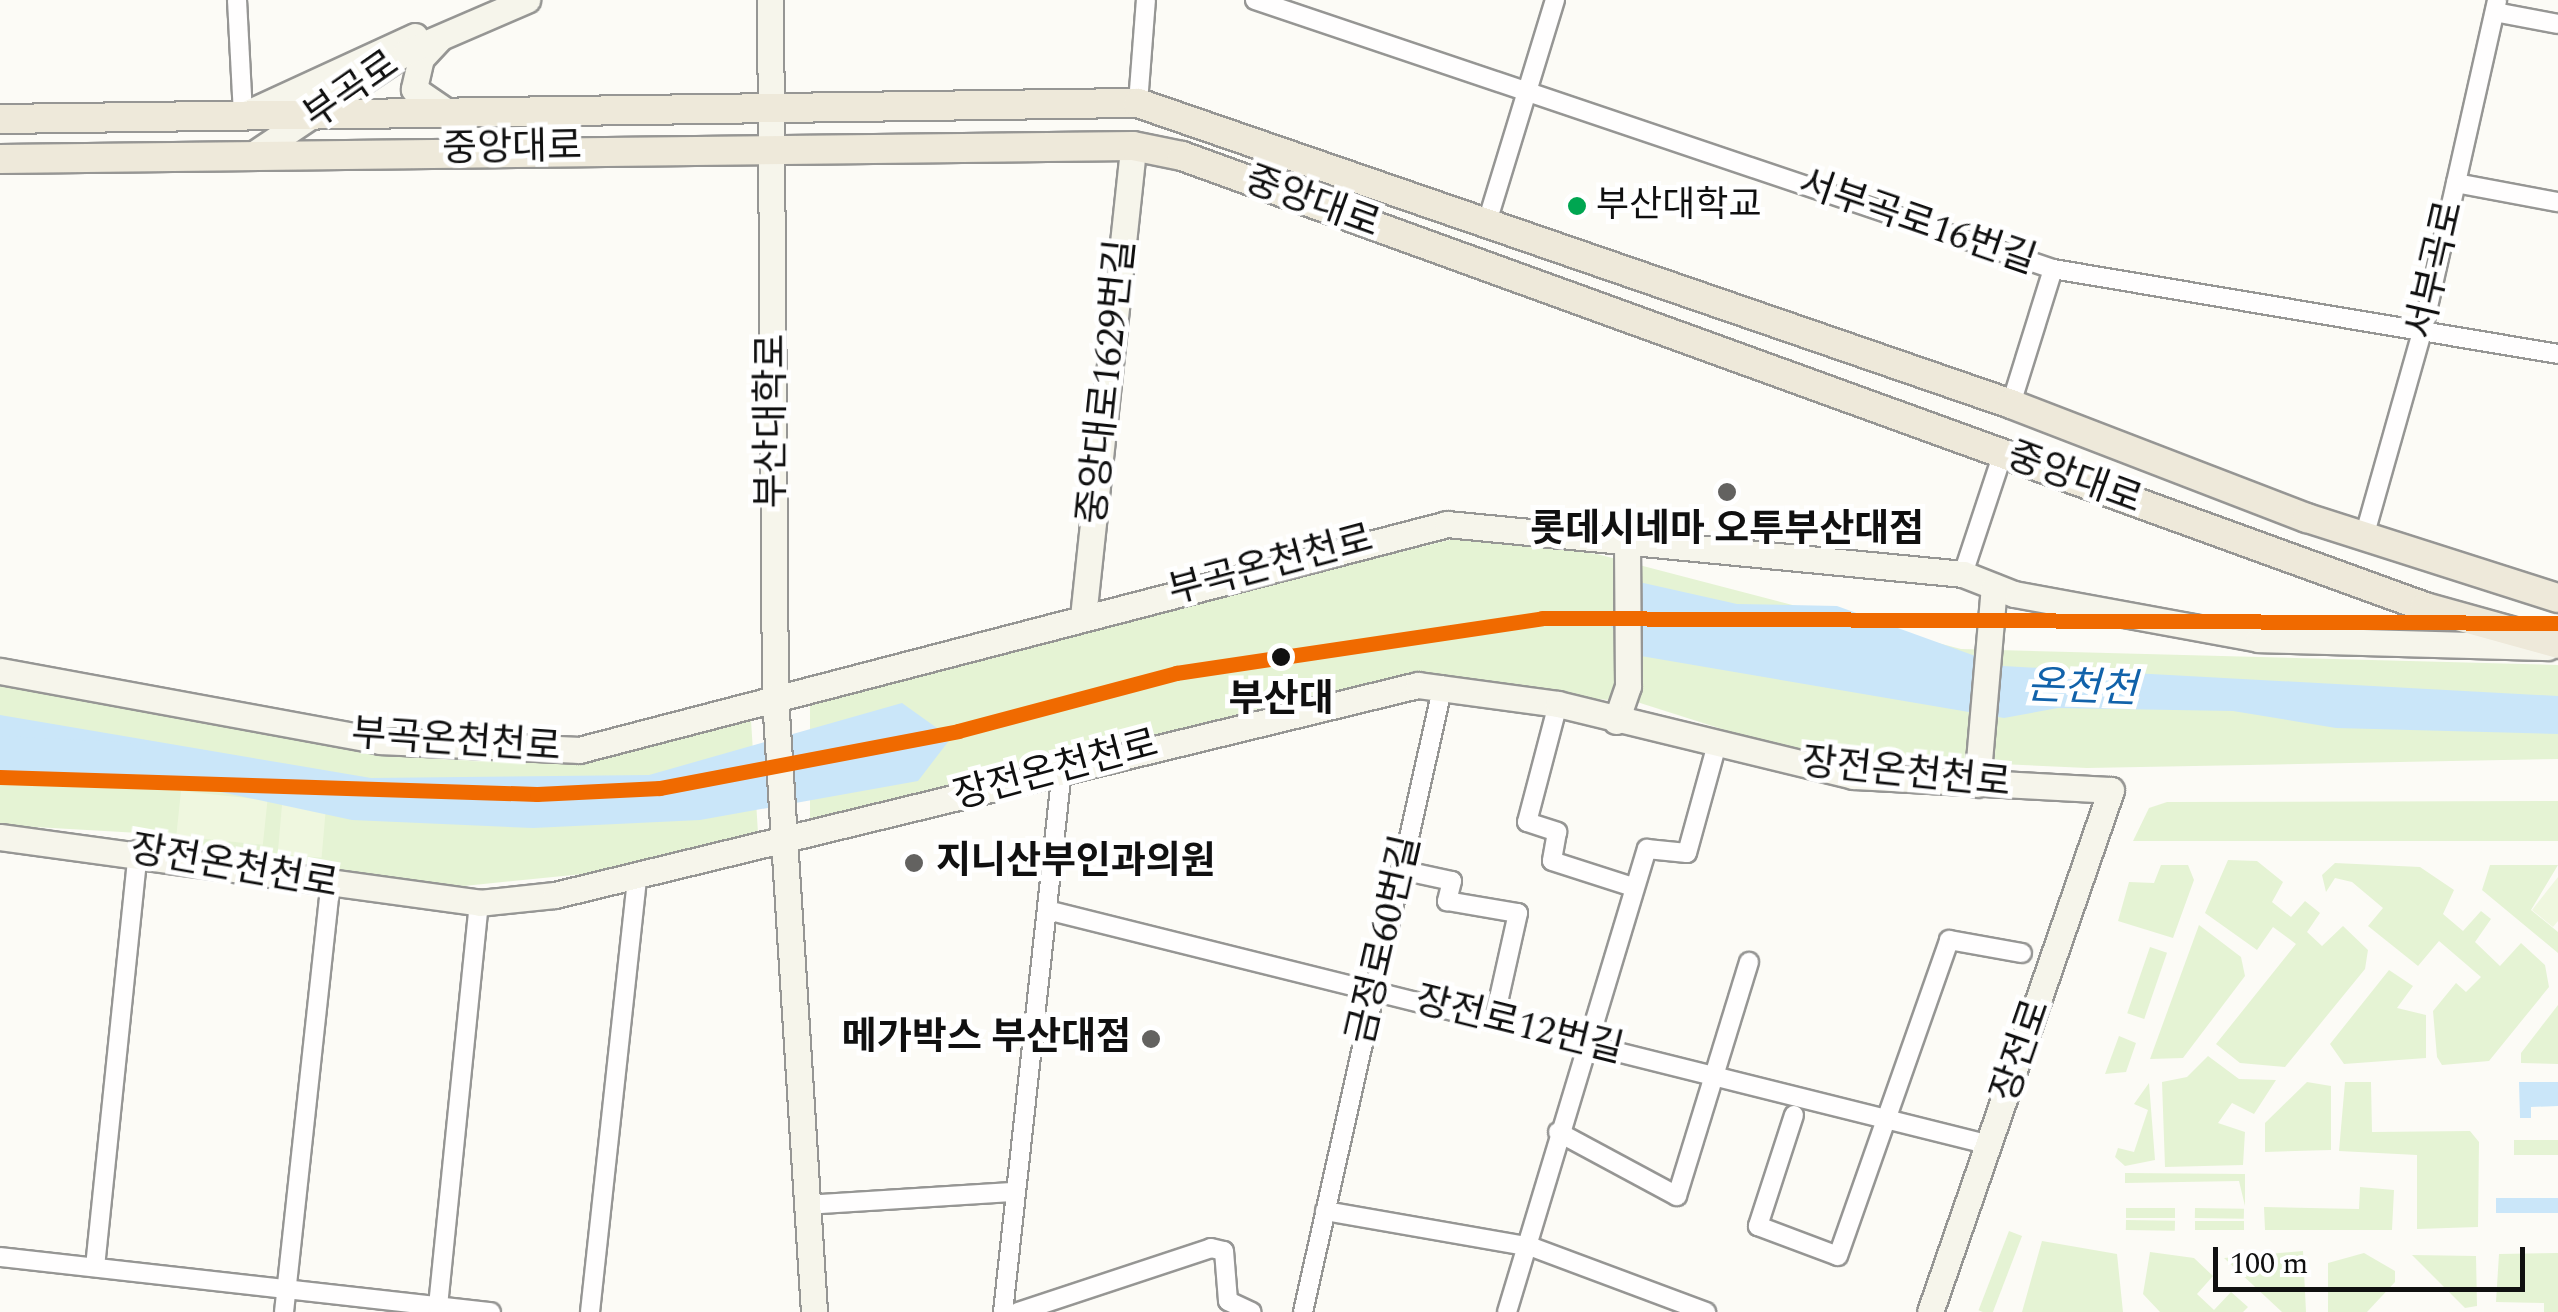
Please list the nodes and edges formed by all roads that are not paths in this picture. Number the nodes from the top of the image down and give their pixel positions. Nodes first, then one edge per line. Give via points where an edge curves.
1 (237, 0) edge
2 (528, 0) edge
3 (770, 0) edge
4 (1146, 0) edge
5 (1254, 0) edge
6 (1555, 0) edge
7 (2496, 6) edge
8 (2558, 24) edge
9 (450, 29) junction
10 (1526, 92) junction
11 (1138, 103) junction
12 (771, 106) junction
13 (449, 112) junction
14 (325, 114) junction
15 (243, 116) junction
16 (0, 119) edge
17 (772, 144) junction
18 (1134, 146) junction
19 (254, 154) junction
20 (0, 159) edge
21 (2456, 183) junction
22 (2558, 202) edge
23 (1488, 220) junction
24 (2053, 269) junction
25 (2423, 329) junction
26 (2558, 354) edge
27 (2011, 404) junction
28 (2003, 453) junction
29 (2364, 536) junction
30 (1627, 550) junction
31 (1963, 574) junction
32 (1994, 594) junction
33 (2558, 598) edge
34 (1084, 617) junction
35 (2558, 646) edge
36 (0, 671) edge
37 (1443, 685) junction
38 (775, 697) junction
39 (1558, 704) junction
40 (1616, 721) junction
41 (1716, 748) junction
42 (1062, 770) junction
43 (1978, 772) junction
44 (2111, 790) joint
45 (0, 837) edge
46 (782, 841) junction
47 (138, 849) junction
48 (1401, 870) junction
49 (636, 878) junction
50 (330, 886) junction
51 (1633, 886) junction
52 (479, 903) junction
53 (1046, 910) junction
54 (2022, 953) dead end
55 (1749, 962) dead end
56 (1372, 990) junction
57 (1494, 1020) junction
58 (1587, 1042) junction
59 (1715, 1074) junction
60 (1794, 1115) dead end
61 (1889, 1119) junction
62 (1558, 1132) junction
63 (1990, 1145) junction
64 (1015, 1192) junction
65 (806, 1205) junction
66 (1325, 1211) junction
67 (1518, 1251) junction
68 (0, 1257) edge
69 (95, 1268) junction
70 (286, 1289) junction
71 (438, 1306) junction
72 (284, 1312) edge
73 (491, 1312) edge
74 (590, 1312) edge
75 (814, 1312) edge
76 (1004, 1312) edge
77 (1018, 1312) edge
78 (1252, 1312) edge
79 (1303, 1312) edge
80 (1506, 1312) edge
81 (1706, 1312) edge
82 (1930, 1312) edge

1 - 15 street
2 - 9 main road, 부곡로
3 - 12 main road, 부산대학로
4 - 11 street
5 - 10 street, 서부곡로16번길
6 - 10 street
7 - 8 street
7 - 21 street, 서부곡로
9 - 13 main road via 421,58 414,89
9 - 14 main road, 부곡로
9 - 15 main road, 부곡로 via 360,56
10 - 23 street
10 - 24 street, 서부곡로16번길
11 - 12 main road, 중앙대로
11 - 23 main road, 중앙대로
12 - 13 main road, 중앙대로
12 - 17 main road, 부산대학로
13 - 14 main road, 중앙대로
14 - 15 main road, 중앙대로
14 - 19 main road, 부곡로
15 - 16 main road, 중앙대로
17 - 18 main road, 중앙대로
17 - 19 main road, 중앙대로
17 - 38 main road, 부산대학로
18 - 28 main road, 중앙대로 via 1182,156
18 - 34 main road, 중앙대로1629번길
19 - 20 main road, 중앙대로
21 - 22 street
21 - 25 street, 서부곡로
23 - 27 main road, 중앙대로
24 - 25 street, 서부곡로16번길
24 - 27 street
25 - 26 street, 서부곡로16번길
25 - 29 street, 서부곡로
27 - 29 main road, 중앙대로
28 - 31 street
28 - 35 main road, 중앙대로 via 2425,607
29 - 33 main road, 중앙대로
30 - 31 main road, 부곡온천천로
30 - 34 main road, 부곡온천천로 via 1447,524
30 - 40 main road via 1628,686
31 - 32 main road, 부곡온천천로
32 - 35 main road, 부곡온천천로 via 2258,639
32 - 43 main road
34 - 38 main road, 부곡온천천로
36 - 38 main road, 부곡온천천로 via 166,708 478,749 579,750
37 - 39 main road, 장전온천천로
37 - 42 main road, 장전온천천로 via 1273,715
37 - 48 street, 금정로60번길
38 - 46 main road, 부산대학로
39 - 40 main road, 장전온천천로
39 - 51 street via 1527,822 1558,832 1552,861
40 - 41 main road, 장전온천천로
41 - 43 main road, 장전온천천로 via 1853,776
41 - 51 street via 1686,853 1647,849
42 - 46 main road, 장전온천천로
42 - 53 street
43 - 44 main road, 장전온천천로
44 - 63 main road, 장전로
45 - 47 main road, 장전온천천로
46 - 49 main road, 장전온천천로
46 - 65 main road
47 - 50 main road, 장전온천천로
47 - 69 street
48 - 56 street, 금정로60번길
48 - 57 street via 1452,881 1447,902 1518,912
49 - 52 main road, 장전온천천로
49 - 74 street
50 - 52 main road, 장전온천천로
50 - 70 street
51 - 58 street
52 - 71 street
53 - 56 street, 장전로12번길
53 - 64 street
54 - 61 street via 1948,940
55 - 59 street
56 - 57 street, 장전로12번길
56 - 66 street, 금정로60번길
57 - 58 street, 장전로12번길
58 - 59 street, 장전로12번길
58 - 62 street
59 - 61 street, 장전로12번길
59 - 62 street via 1678,1196
60 - 61 street via 1758,1226 1838,1256
61 - 63 street, 장전로12번길
62 - 67 street
63 - 82 main road, 장전로
64 - 65 street
64 - 76 street
65 - 75 main road
66 - 67 street
66 - 79 street, 금정로60번길
67 - 80 street
67 - 81 street via 1532,1247
68 - 69 street
69 - 70 street
70 - 71 street
70 - 72 street
71 - 73 street
77 - 78 street via 1210,1248 1224,1252 1228,1301

